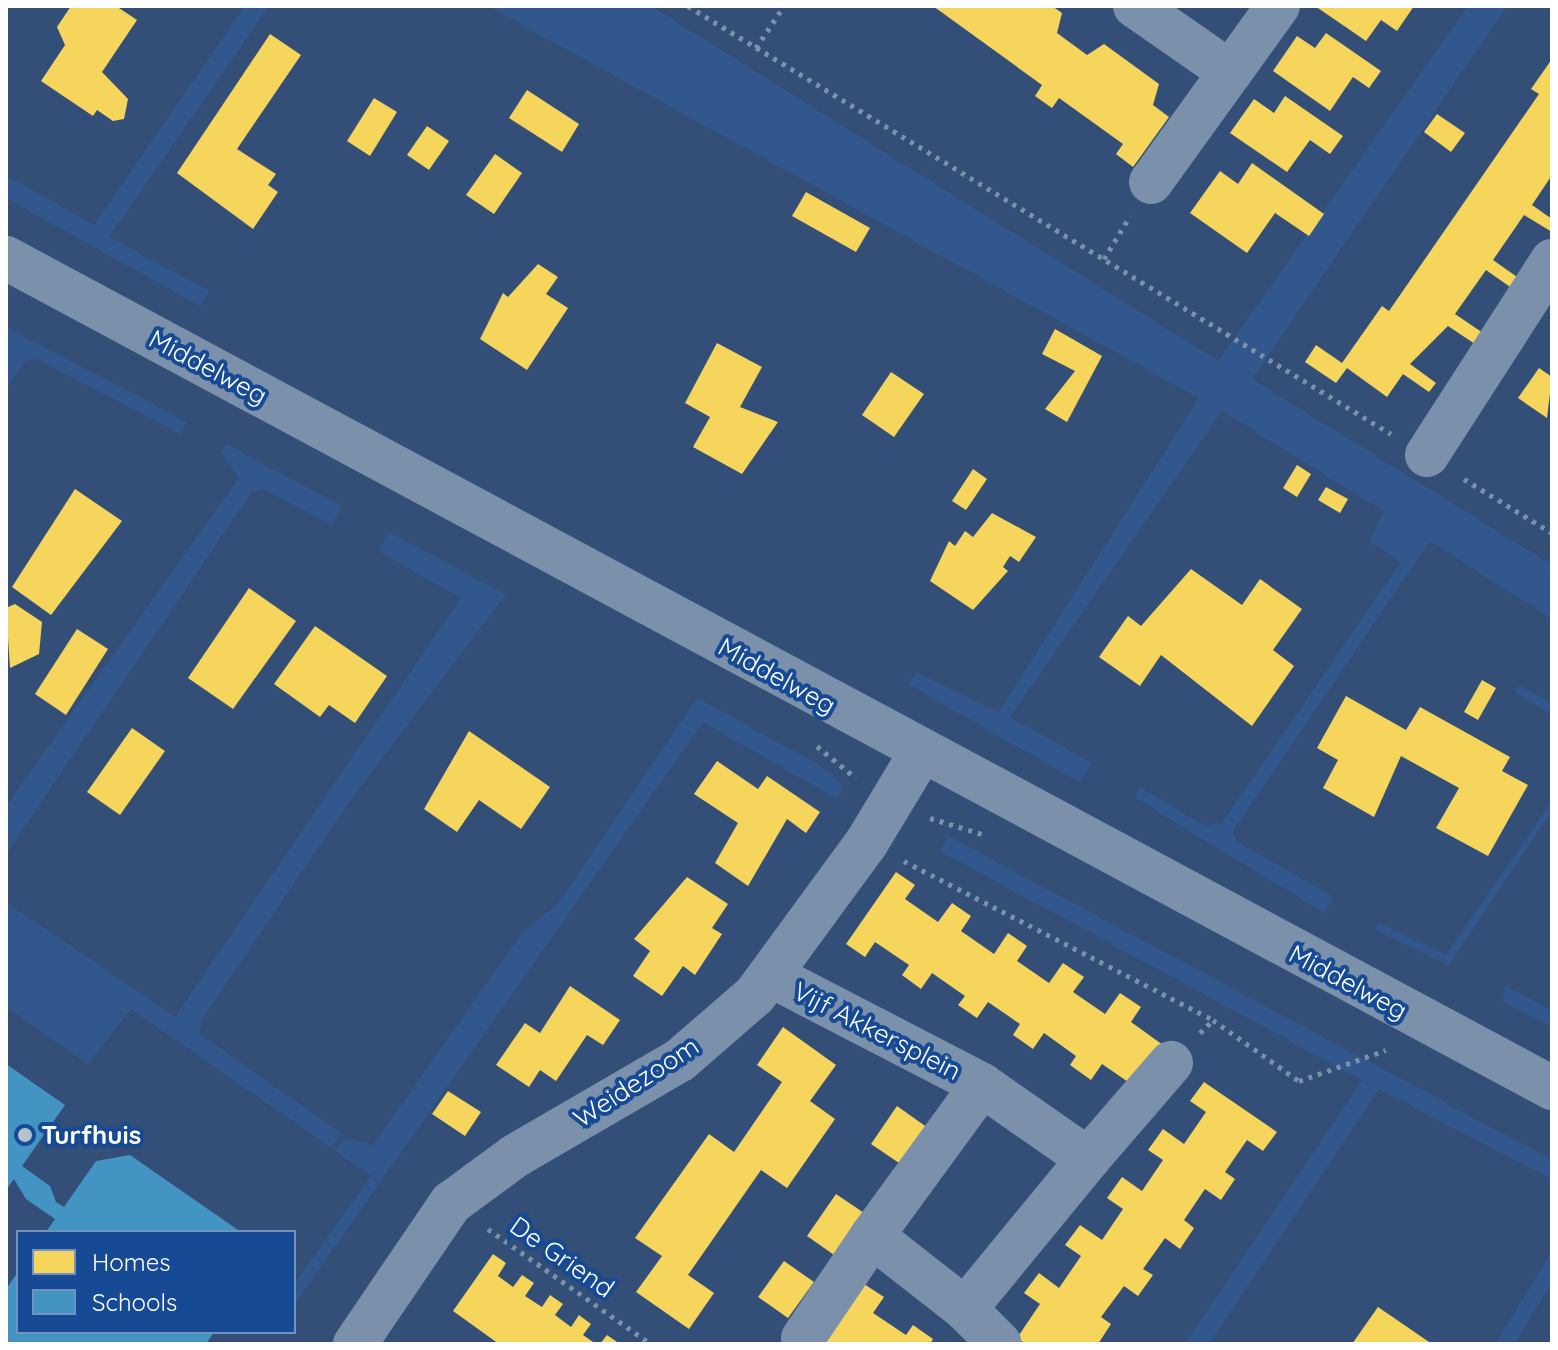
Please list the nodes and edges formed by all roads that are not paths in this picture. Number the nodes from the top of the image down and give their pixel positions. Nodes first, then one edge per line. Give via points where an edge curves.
1 (1135, 6) edge
2 (1278, 6) edge
3 (1230, 72) junction
4 (1151, 182) dead end
5 (6, 258) edge
6 (1552, 261) edge
7 (1427, 455) dead end
8 (920, 754) junction
9 (772, 976) junction
10 (1171, 1063) dead end
11 (982, 1085) junction
12 (1552, 1088) edge
13 (1088, 1159) junction
14 (872, 1236) junction
15 (965, 1309) junction
16 (803, 1338) dead end
17 (355, 1344) edge
18 (1000, 1344) edge

1 - 3 street
2 - 3 street
3 - 4 street
5 - 8 street, Middelweg
6 - 7 street
8 - 9 street, Weidezoom via 867,842
8 - 12 street, Middelweg
9 - 11 street, Vijf Akkersplein
9 - 17 street, Weidezoom via 680,1060 515,1156 451,1203
10 - 13 street
11 - 13 street, Vijf Akkersplein
11 - 14 street, Vijf Akkersplein
13 - 15 street
14 - 15 street
14 - 16 street, Vijf Akkersplein
15 - 18 street

